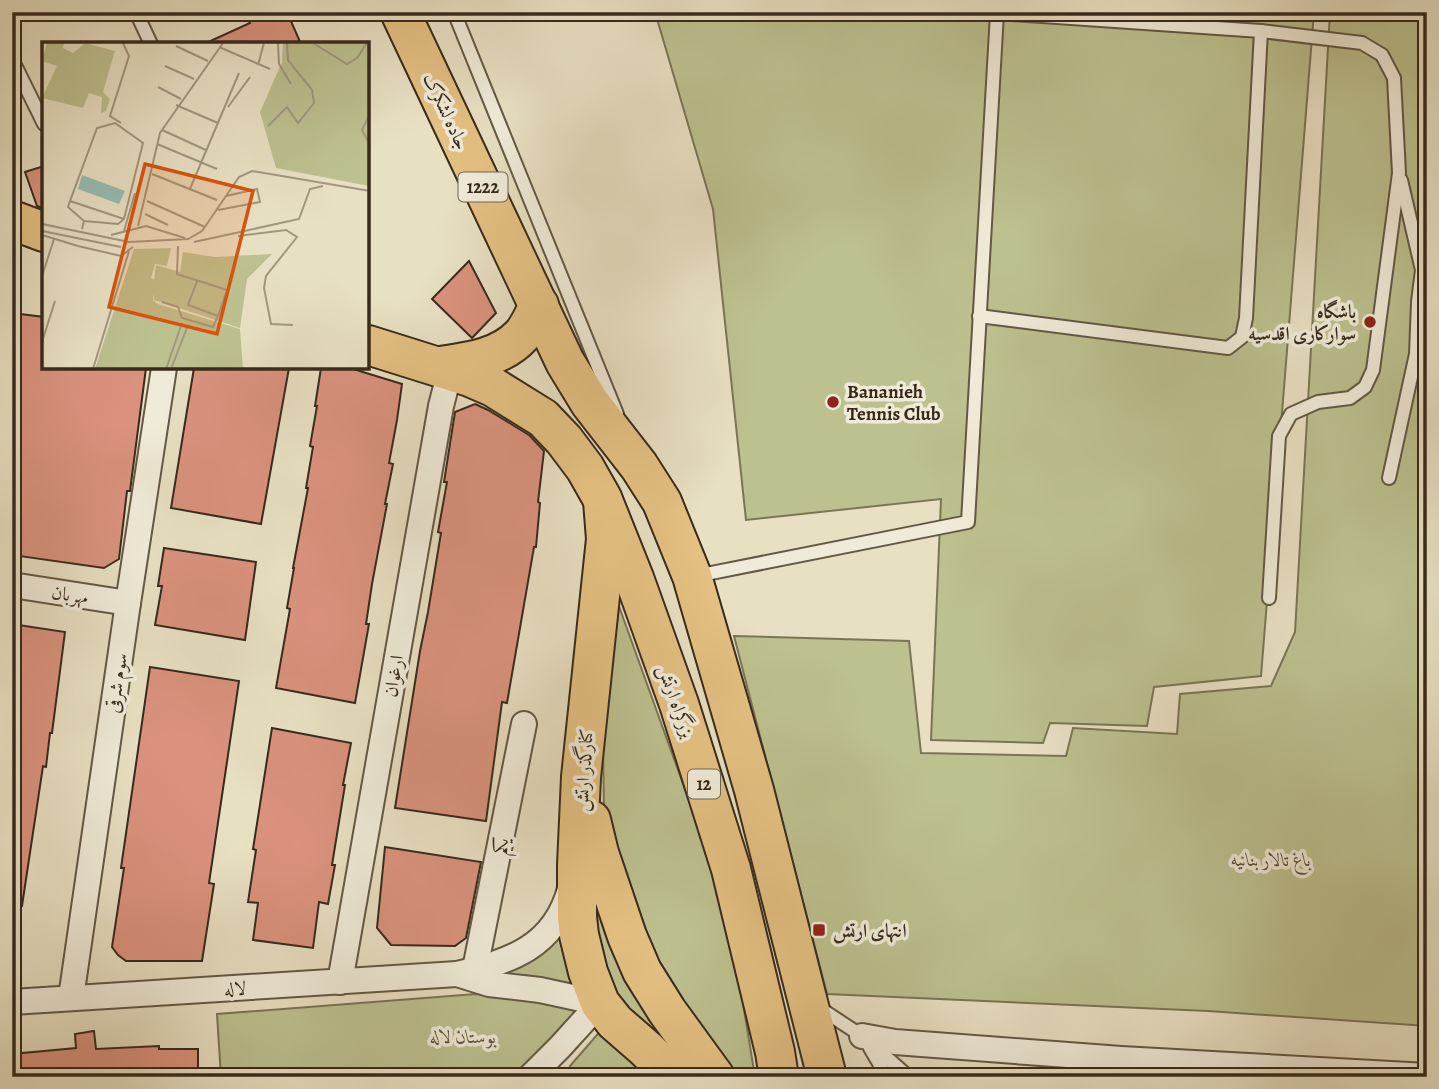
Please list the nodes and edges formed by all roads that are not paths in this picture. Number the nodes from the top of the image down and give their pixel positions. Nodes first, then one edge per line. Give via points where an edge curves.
1 (136, 12) edge
2 (400, 12) edge
3 (454, 12) edge
4 (1261, 31) junction
5 (150, 42) edge
6 (12, 59) edge
7 (42, 120) edge
8 (1399, 173) junction
9 (12, 220) edge
10 (42, 231) edge
11 (1422, 302) edge
12 (539, 305) junction
13 (979, 316) junction
14 (369, 345) edge
15 (1422, 355) edge
16 (164, 369) edge
17 (442, 369) junction
18 (639, 466) junction
19 (1389, 478) dead end
20 (602, 498) junction
21 (692, 576) junction
22 (12, 585) edge
23 (1269, 598) dead end
24 (128, 603) junction
25 (524, 723) dead end
26 (581, 777) junction
27 (577, 865) junction
28 (466, 972) junction
29 (340, 982) junction
30 (71, 998) junction
31 (808, 1001) junction
32 (12, 1002) edge
33 (600, 1003) junction
34 (862, 1035) junction
35 (1427, 1076) edge
36 (530, 1077) edge
37 (674, 1077) edge
38 (715, 1077) edge
39 (779, 1077) edge
40 (827, 1077) edge
41 (887, 1077) edge
42 (909, 1077) edge

1 - 5 lane
2 - 12 main road, جاده لشکرک / 1222
3 - 18 lane
4 - 8 lane via 1362,43 1382,55 1394,78
4 - 13 lane via 997,13
4 - 13 lane via 1242,337 1228,348
6 - 7 lane
8 - 11 lane via 1422,270
8 - 23 lane via 1373,370 1365,387 1350,398 1318,402 1291,414 1279,436
9 - 10 main road
11 - 15 lane
12 - 17 main road via 523,334 502,351
12 - 18 main road, جاده لشکرک / 1222 via 590,403
13 - 21 lane via 968,522
14 - 17 main road
15 - 19 lane
16 - 24 street, سوم شرقی
17 - 20 main road, کنارگذر ارتش via 493,387 542,418 564,440
17 - 29 street, ارغوان via 441,406
18 - 20 main road
18 - 21 main road, 12 via 663,502
20 - 26 main road, کنارگذر ارتش via 606,539
20 - 39 main road, بزرگراه ارتش / 12 via 679,704 731,869
21 - 31 main road, 12
22 - 24 street, مهربان
24 - 30 street, سوم شرقی
25 - 28 street, یکم
26 - 27 main road, کنارگذر ارتش
26 - 38 main road via 598,853 642,971
27 - 28 street, لاله via 566,905 541,940 508,959
27 - 33 main road, کنارگذر ارتش via 579,934
28 - 29 street, لاله
28 - 33 street, لاله via 489,984 540,989
29 - 30 street, لاله
30 - 32 street, لاله
31 - 34 lane
31 - 40 main road, 12
33 - 36 street
33 - 37 main road, کنارگذر ارتش
34 - 35 street via 895,1042 1121,1059
34 - 41 lane
34 - 42 lane

